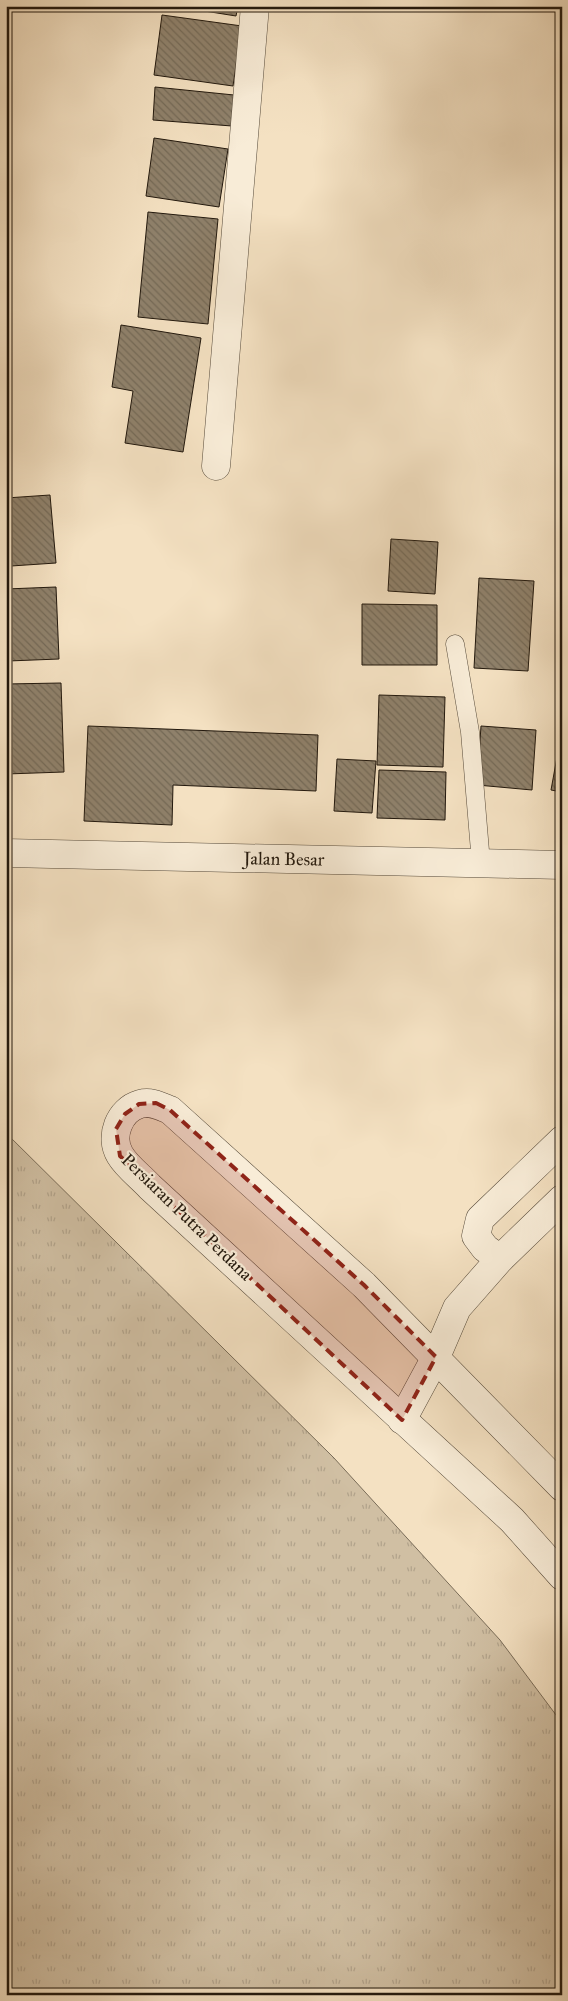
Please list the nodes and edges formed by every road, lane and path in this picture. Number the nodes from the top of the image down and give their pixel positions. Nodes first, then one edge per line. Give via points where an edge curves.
1 (255, 6) edge
2 (216, 466) dead end
3 (454, 644) dead end
4 (6, 853) edge
5 (481, 863) junction
6 (562, 864) edge
7 (562, 1140) edge
8 (562, 1199) edge
9 (500, 1259) junction
10 (436, 1357) junction
11 (402, 1420) junction
12 (562, 1487) edge
13 (562, 1576) edge

1 - 2 street
3 - 5 lane via 470,732
4 - 5 street, Jalan Besar
5 - 6 street, Jalan Besar
7 - 9 street via 480,1219 476,1236
8 - 9 street
9 - 10 street via 457,1308
10 - 11 street
10 - 11 street, Persiaran Putra Perdana via 364,1285 170,1110 156,1104 139,1104 125,1114 116,1129 120,1156
10 - 12 street, Persiaran Putra Perdana
11 - 13 street, Persiaran Putra Perdana via 512,1520

